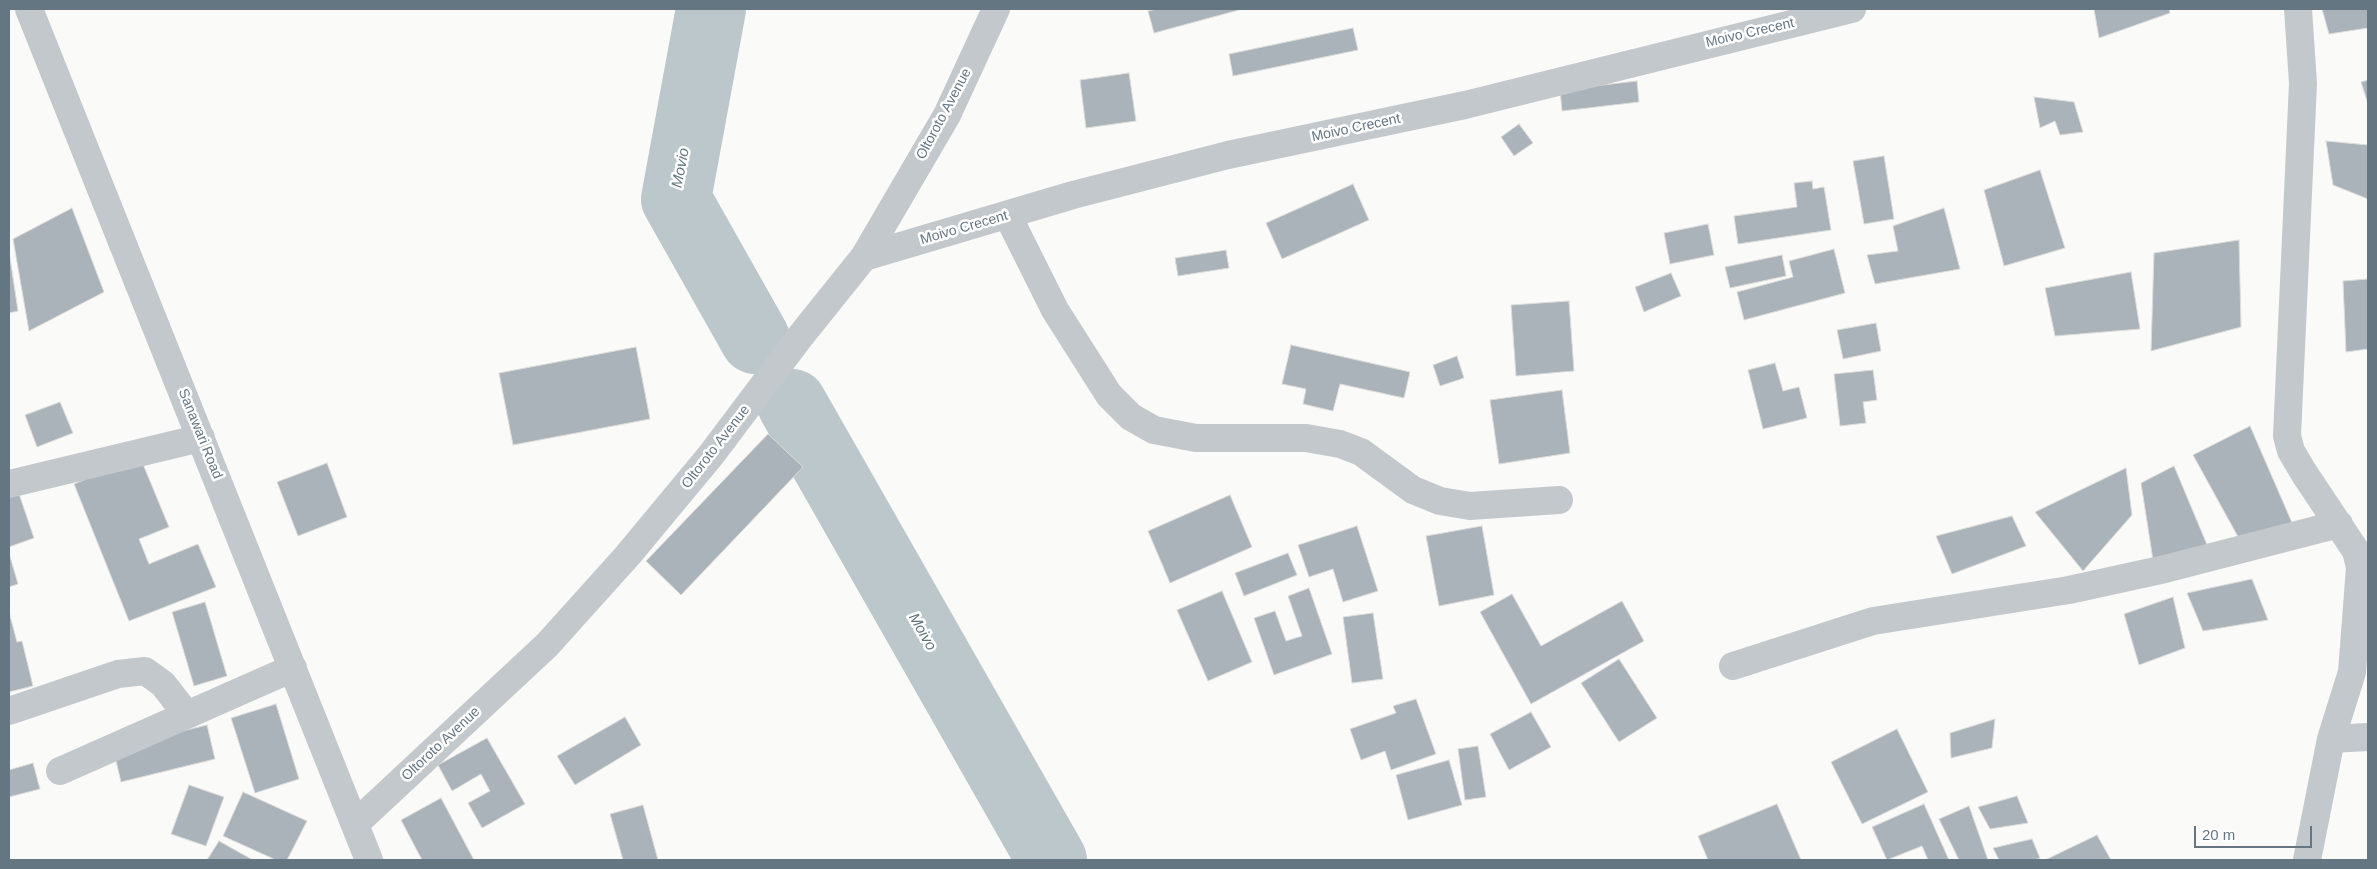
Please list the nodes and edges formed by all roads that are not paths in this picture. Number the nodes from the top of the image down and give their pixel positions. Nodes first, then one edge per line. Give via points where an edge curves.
1 (29, 9) edge
2 (996, 9) edge
3 (1852, 9) edge
4 (2298, 9) edge
5 (1008, 216) junction
6 (864, 258) junction
7 (201, 438) junction
8 (9, 484) edge
9 (1559, 500) dead end
10 (2339, 524) junction
11 (2364, 568) edge
12 (1733, 666) dead end
13 (293, 668) junction
14 (9, 711) edge
15 (187, 715) junction
16 (2368, 736) edge
17 (2331, 739) junction
18 (60, 771) dead end
19 (355, 824) junction
20 (369, 860) edge
21 (2307, 860) edge

1 - 7 street, Sanawari Road
2 - 6 street, Oltoroto Avenue via 947,115
3 - 5 street, Moivo Crecent via 1465,104 1228,155
4 - 10 street via 2303,83 2287,436 2291,451 2304,473
5 - 6 street, Moivo Crecent
5 - 9 street via 1055,310 1109,395 1131,417 1154,430 1196,438 1306,438 1340,444 1361,452 1413,490 1440,502 1470,506
6 - 19 street, Oltoroto Avenue via 711,455 547,646
7 - 8 street
7 - 13 street, Sanawari Road
10 - 11 street
10 - 12 street via 2069,590 1873,621
11 - 17 street via 2352,672
13 - 15 street
13 - 19 street, Sanawari Road
14 - 15 street via 118,674 145,671 163,684
15 - 18 street
16 - 17 street
17 - 21 street
19 - 20 street, Sanawari Road

